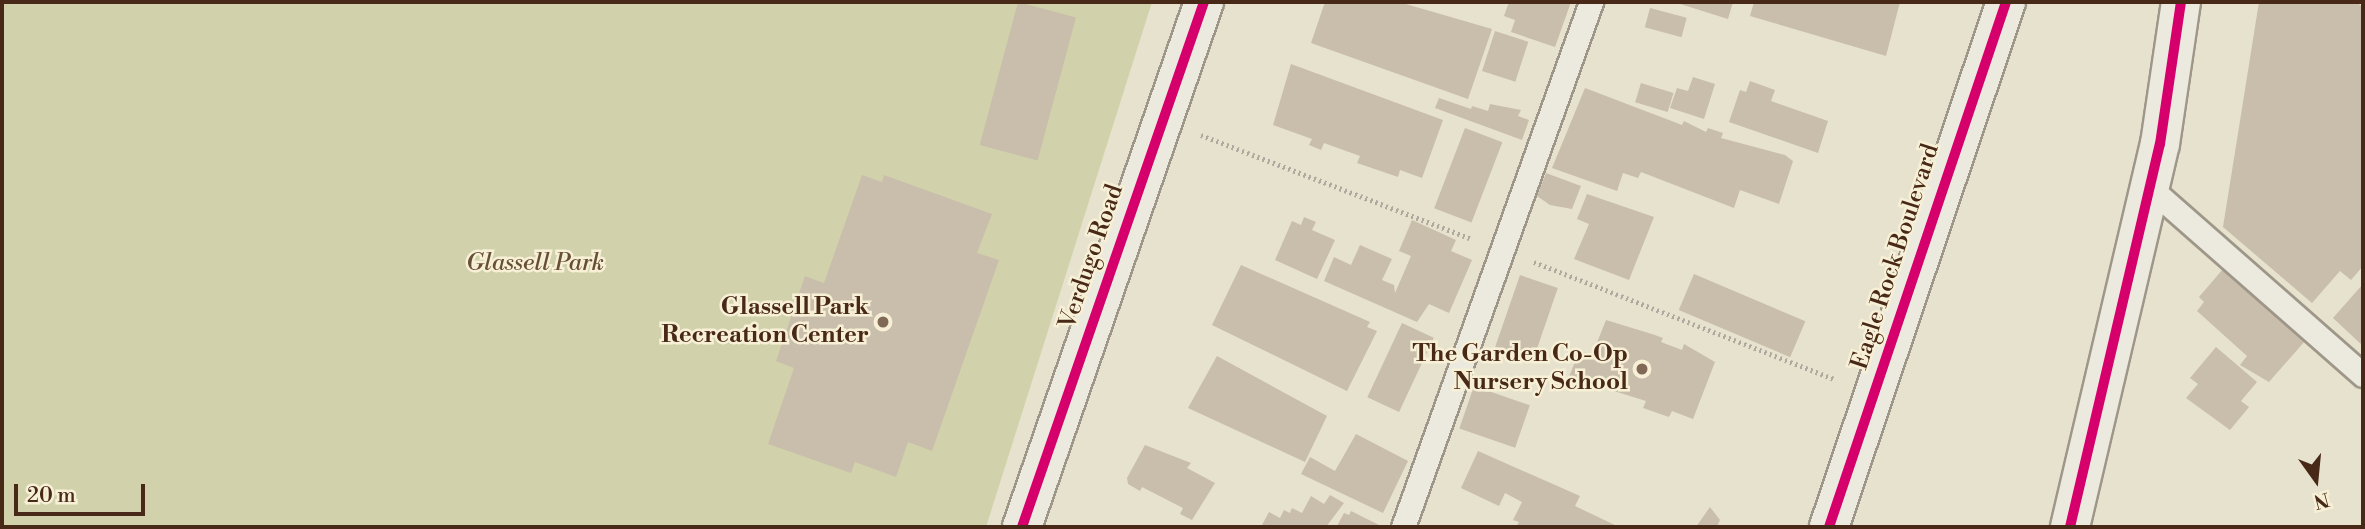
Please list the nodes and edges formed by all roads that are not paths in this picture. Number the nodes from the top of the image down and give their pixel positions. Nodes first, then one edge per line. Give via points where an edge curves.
1 (1204, 2) edge
2 (1591, 2) edge
3 (2006, 2) edge
4 (2181, 2) edge
5 (2150, 188) junction
6 (2363, 375) edge
7 (1022, 527) edge
8 (1403, 527) edge
9 (1829, 527) edge
10 (2070, 527) edge

1 - 7 main road, Verdugo Road
2 - 8 lane
3 - 9 main road, Eagle Rock Boulevard
4 - 5 main road
5 - 6 lane
5 - 10 main road

